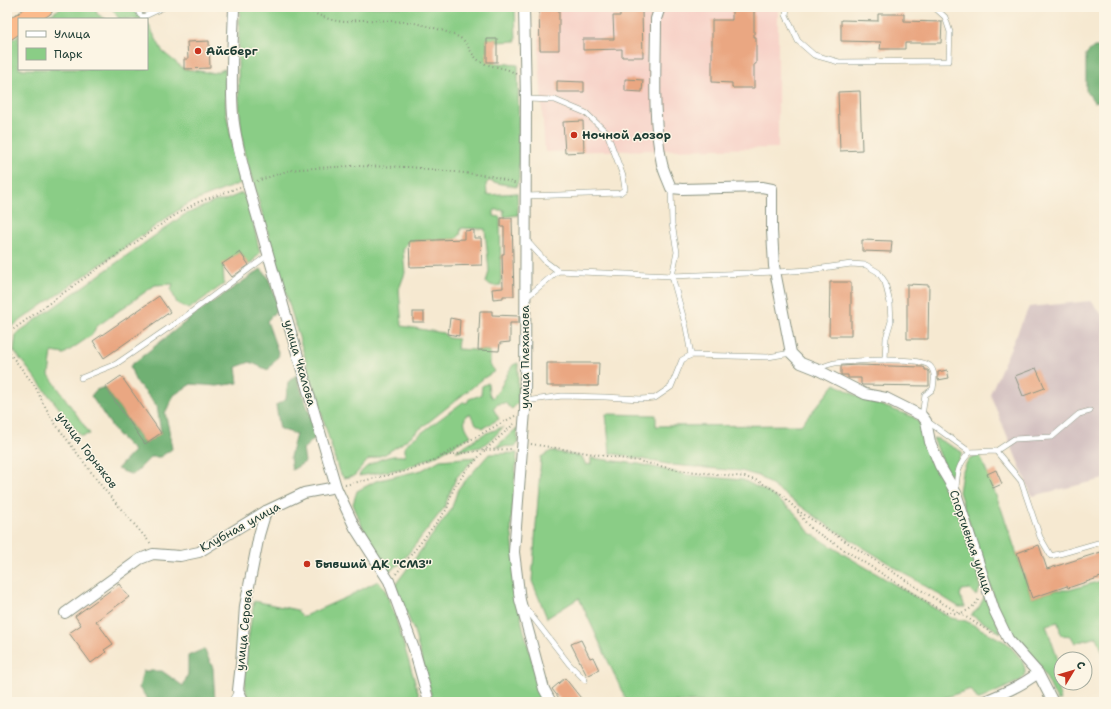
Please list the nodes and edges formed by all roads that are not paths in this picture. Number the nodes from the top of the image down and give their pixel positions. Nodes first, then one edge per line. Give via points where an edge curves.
1 (44, 7) edge
2 (136, 7) edge
3 (164, 7) edge
4 (234, 7) edge
5 (524, 7) edge
6 (660, 7) edge
7 (786, 7) edge
8 (934, 7) edge
9 (28, 18) edge
10 (18, 25) edge
11 (7, 31) edge
12 (526, 99) junction
13 (670, 188) junction
14 (526, 196) junction
15 (526, 240) junction
16 (268, 255) junction
17 (558, 271) junction
18 (776, 272) junction
19 (672, 276) junction
20 (526, 297) junction
21 (791, 353) junction
22 (691, 355) junction
23 (885, 360) junction
24 (816, 369) junction
25 (81, 378) dead end
26 (525, 406) junction
27 (1090, 411) dead end
28 (924, 418) junction
29 (996, 450) junction
30 (970, 452) junction
31 (336, 486) junction
32 (956, 493) junction
33 (266, 511) junction
34 (1098, 543) dead end
35 (520, 600) junction
36 (64, 613) dead end
37 (1038, 673) junction
38 (585, 680) dead end
39 (238, 690) junction
40 (231, 702) edge
41 (244, 702) edge
42 (429, 702) edge
43 (551, 702) edge
44 (982, 702) edge
45 (1053, 702) edge

1 - 9 highway
2 - 3 lane via 143,17
4 - 16 street, улица Чкалова via 233,115 239,150
5 - 12 street, улица Плеханова
6 - 13 street via 656,19 656,107 662,165
7 - 8 lane via 786,15 798,41 814,55 839,62 949,61 950,32 945,17
10 - 11 highway
12 - 14 street, улица Плеханова
12 - 14 lane via 554,100 586,113 607,133 623,176 625,189 620,193
13 - 18 street via 772,188 772,231
13 - 19 lane via 677,252
14 - 15 street, улица Плеханова
15 - 17 lane
15 - 20 street, улица Плеханова
16 - 25 lane via 116,364
16 - 31 street, улица Чкалова
17 - 19 lane
17 - 20 lane
18 - 19 lane
18 - 21 street
18 - 23 lane via 851,264 866,265 878,272 885,282 890,303 891,321 886,338
19 - 22 lane
20 - 26 street, улица Плеханова
21 - 22 lane via 768,357
21 - 24 street via 801,363
22 - 26 lane via 682,360 671,387 655,398 562,396
23 - 24 lane via 833,363
23 - 28 lane via 925,363 931,366 935,376 933,389 925,395
24 - 28 street via 865,394 886,398
26 - 35 street, улица Плеханова via 514,552
27 - 29 lane via 1079,414 1052,437 1014,439
28 - 30 lane
28 - 32 street, Спортивная улица via 940,466
29 - 30 lane
29 - 34 lane via 1021,481 1040,537 1051,556
30 - 32 lane via 958,471
31 - 33 street, Клубная улица via 304,493
31 - 42 street, улица Чкалова via 355,528 389,581 414,649
32 - 37 street, Спортивная улица via 994,610 1008,639
33 - 36 street, Клубная улица via 199,552 180,556 153,554 140,559
33 - 39 street, улица Серова via 245,606
35 - 38 lane via 569,664
35 - 43 street, улица Плеханова via 544,689
37 - 44 street via 1007,692
37 - 45 street, Спортивная улица
39 - 40 lane
39 - 41 street

